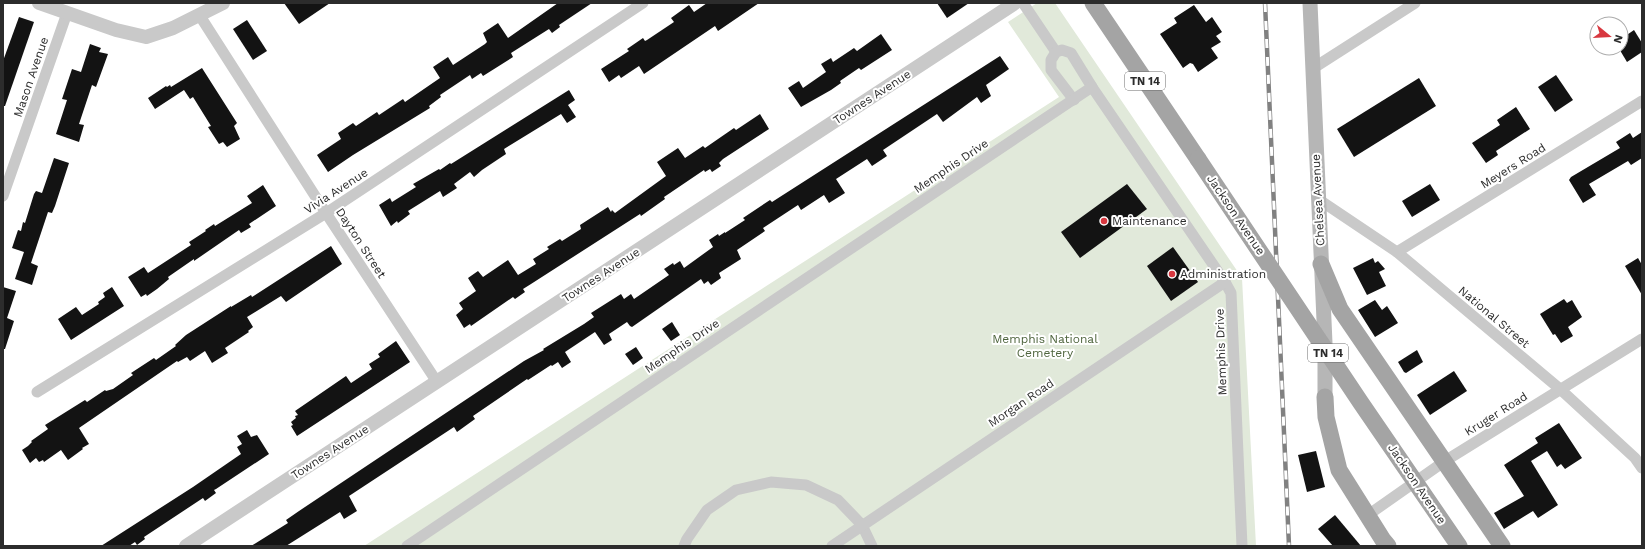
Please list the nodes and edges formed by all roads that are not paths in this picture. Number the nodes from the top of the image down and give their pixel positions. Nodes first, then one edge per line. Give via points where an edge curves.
1 (39, 3) edge
2 (223, 3) edge
3 (644, 3) edge
4 (1015, 3) edge
5 (1022, 3) edge
6 (1093, 3) edge
7 (1310, 3) edge
8 (1416, 3) edge
9 (67, 13) junction
10 (200, 16) junction
11 (1056, 52) junction
12 (1312, 69) junction
13 (1092, 87) junction
14 (1074, 100) junction
15 (1642, 101) edge
16 (3, 196) edge
17 (1318, 199) junction
18 (326, 214) junction
19 (1397, 252) junction
20 (1321, 264) junction
21 (1225, 282) junction
22 (1642, 339) edge
23 (437, 382) junction
24 (1560, 389) junction
25 (37, 392) dead end
26 (1325, 397) joint
27 (1445, 461) junction
28 (1642, 468) edge
29 (1368, 515) junction
30 (862, 525) junction
31 (186, 546) edge
32 (407, 546) edge
33 (684, 546) edge
34 (832, 546) edge
35 (872, 546) edge
36 (1242, 546) edge
37 (1388, 546) edge
38 (1459, 546) edge
39 (1502, 546) edge

1 - 9 street
2 - 10 street
3 - 18 street, Vivia Avenue
4 - 23 street, Townes Avenue
5 - 11 street
6 - 38 main road, Jackson Avenue / TN 14, bridge
7 - 12 main road, Chelsea Avenue
8 - 12 street
9 - 10 street via 136,36 146,36 173,28
9 - 16 street, Mason Avenue
10 - 18 street, Dayton Street
11 - 13 street via 1062,50 1071,53
11 - 14 street via 1051,60 1052,70
12 - 17 main road, Chelsea Avenue
13 - 14 street, Memphis Drive
13 - 21 street, Memphis Drive
14 - 32 street, Memphis Drive
15 - 19 street, Meyers Road
17 - 19 street, National Street
17 - 20 main road, Chelsea Avenue
18 - 23 street, Dayton Street
18 - 25 street, Vivia Avenue
19 - 24 street, National Street
20 - 26 main road, Chelsea Avenue
20 - 27 main road via 1340,309
21 - 30 street, Morgan Road
21 - 36 street, Memphis Drive via 1231,293
22 - 24 street, Kruger Road
23 - 31 street, Townes Avenue
24 - 27 street, Kruger Road
24 - 28 street, National Street via 1636,458
26 - 29 main road via 1326,417 1339,470
27 - 29 street, Kruger Road
27 - 39 main road
29 - 37 main road
30 - 33 street via 838,500 819,491 806,485 771,482 736,490 707,510 686,539
30 - 34 street, Morgan Road
30 - 35 street

